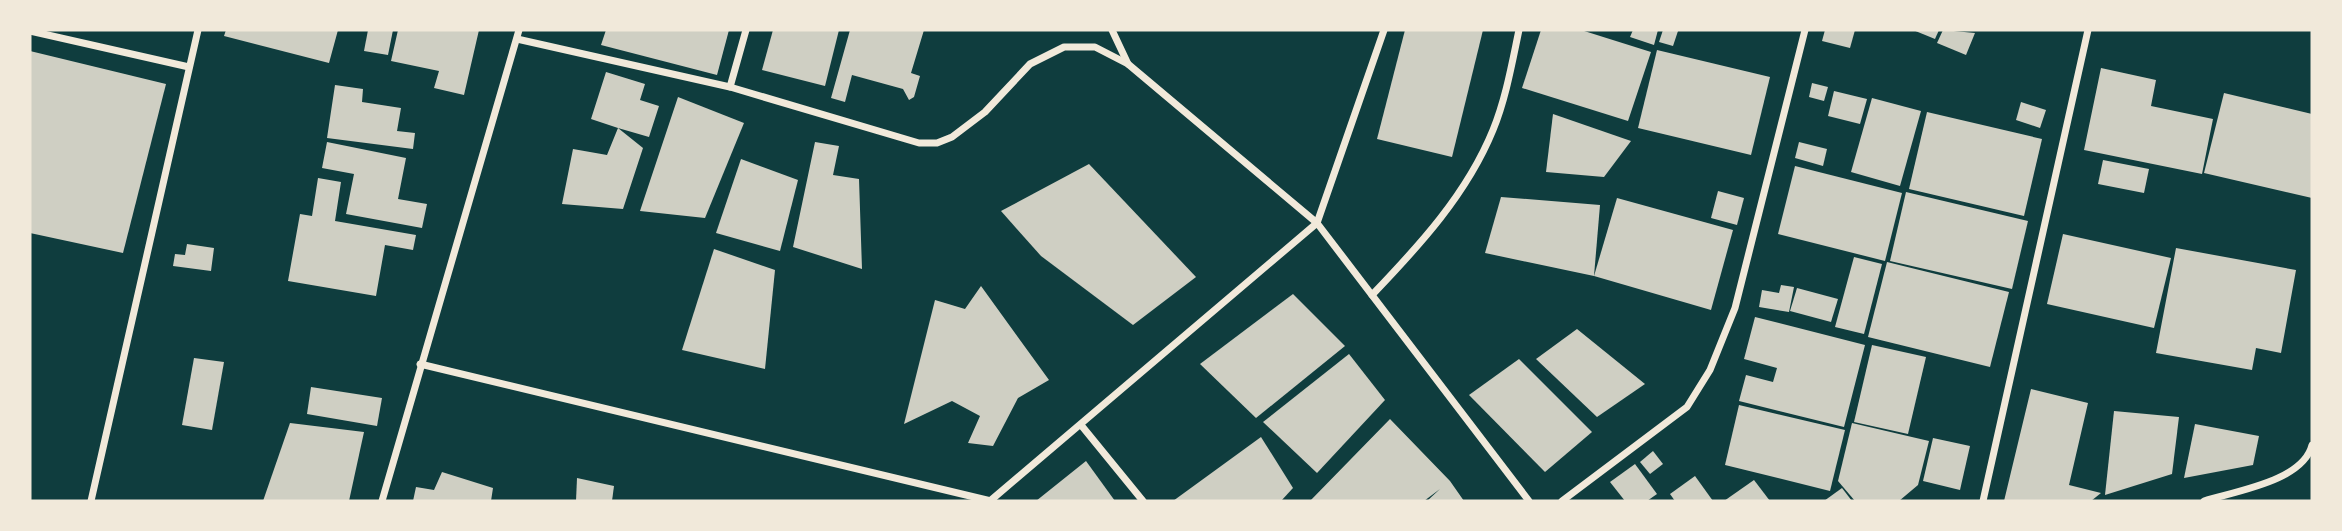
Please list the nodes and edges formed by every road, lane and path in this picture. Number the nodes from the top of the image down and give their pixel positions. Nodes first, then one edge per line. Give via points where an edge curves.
1 (198, 30) edge
2 (519, 30) edge
3 (746, 30) edge
4 (1112, 30) edge
5 (1384, 30) edge
6 (1519, 30) edge
7 (1805, 30) edge
8 (2088, 30) edge
9 (30, 31) edge
10 (517, 39) junction
11 (1128, 64) junction
12 (189, 67) junction
13 (730, 87) junction
14 (1317, 223) junction
15 (1373, 295) junction
16 (420, 364) junction
17 (1081, 425) junction
18 (2312, 445) edge
19 (2228, 494) junction
20 (90, 501) edge
21 (382, 501) edge
22 (991, 501) edge
23 (1143, 501) edge
24 (1529, 501) edge
25 (1562, 501) edge
26 (1983, 501) edge
27 (2204, 501) edge
28 (2234, 501) edge

1 - 12 street
2 - 10 street
3 - 13 street
4 - 11 street
5 - 14 street
6 - 15 street via 1493,130 1471,174 1430,234
7 - 25 street via 1735,307 1710,370 1687,407
8 - 26 street
9 - 12 street
10 - 13 street
10 - 16 street
11 - 13 street via 1095,47 1064,47 1030,64 985,112 952,138 937,143 919,143
11 - 14 street
12 - 20 street
14 - 15 street
14 - 17 street
15 - 24 street
16 - 21 street
16 - 22 street
17 - 22 street
17 - 23 street
18 - 19 street via 2299,467
19 - 27 street
19 - 28 street

